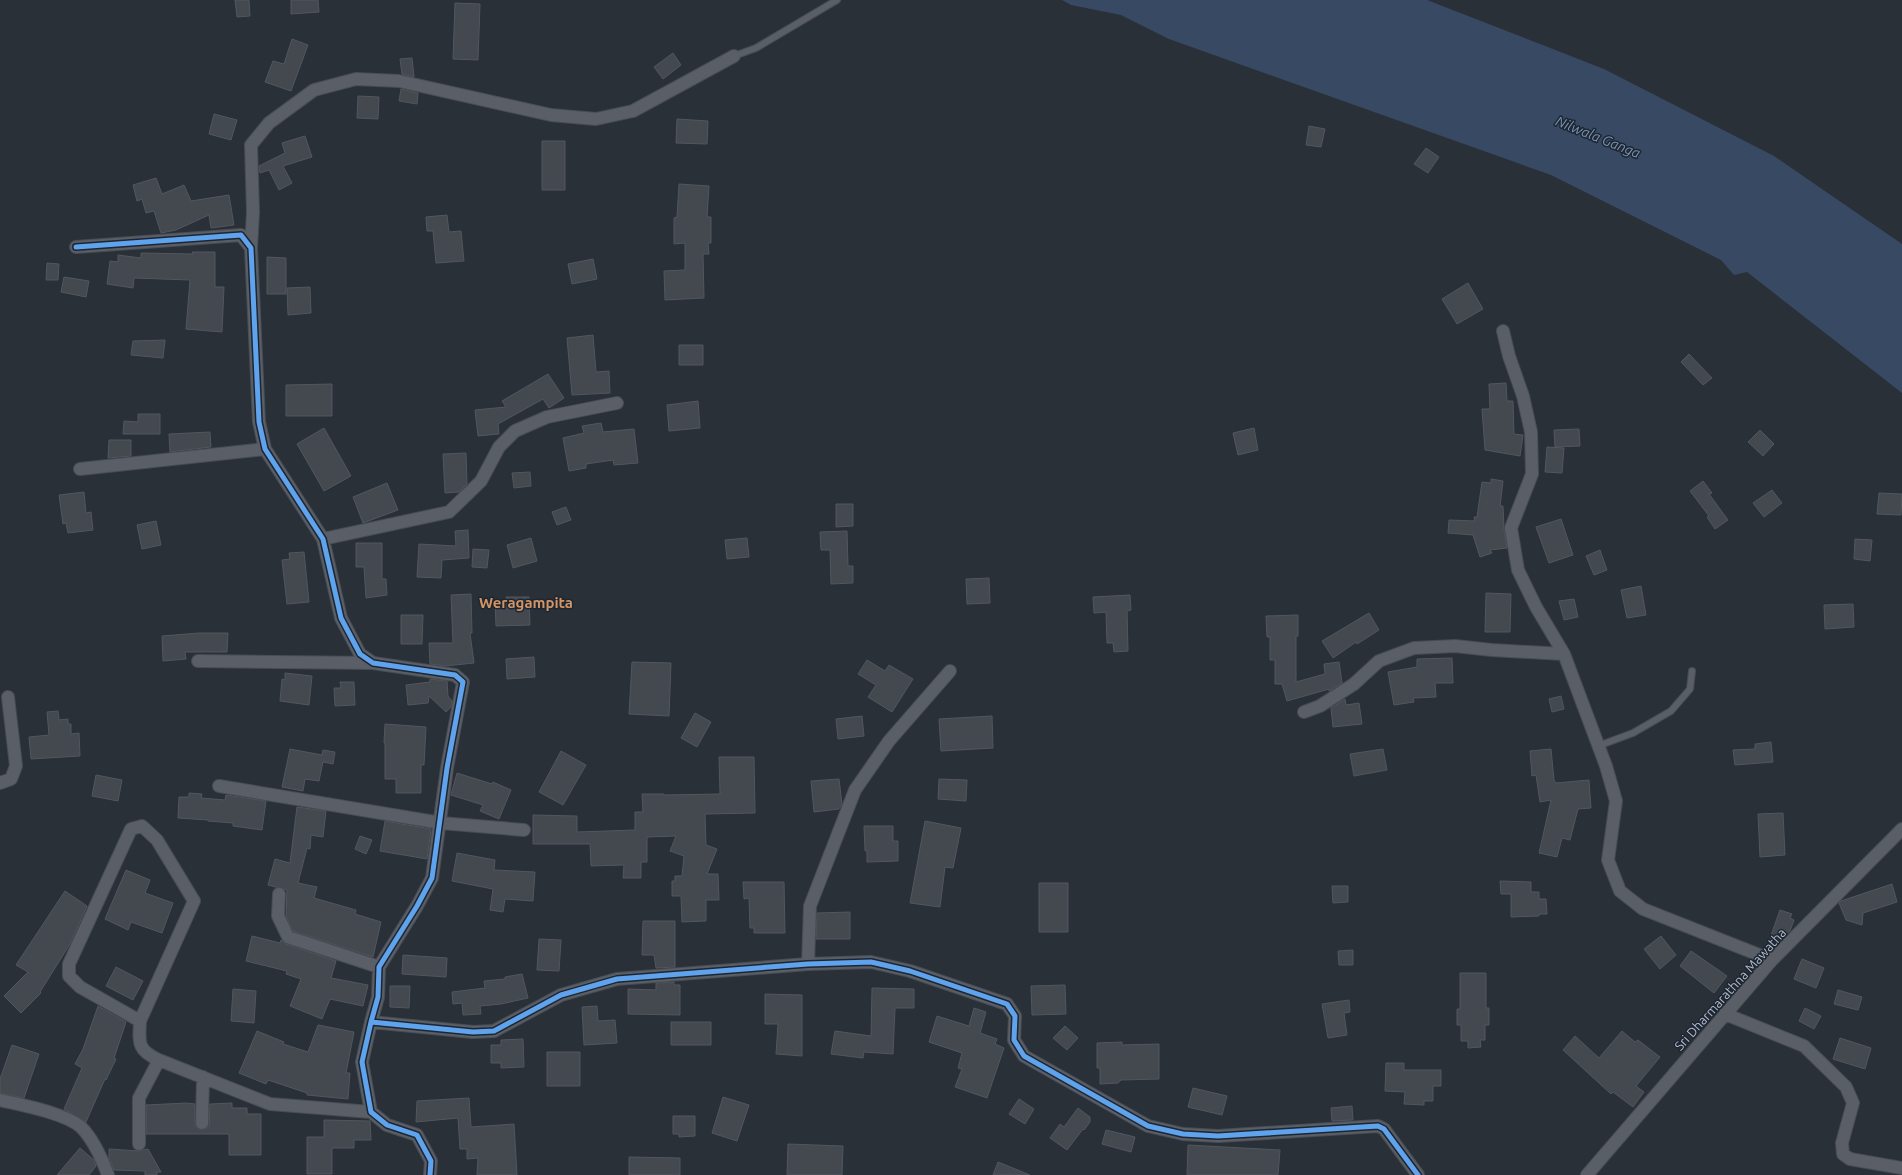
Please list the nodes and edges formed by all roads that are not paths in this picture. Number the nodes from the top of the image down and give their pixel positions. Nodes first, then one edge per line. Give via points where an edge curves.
1 (837, 0) edge
2 (734, 56) joint
3 (76, 247) dead end
4 (251, 248) junction
5 (1503, 331) dead end
6 (617, 404) dead end
7 (265, 449) junction
8 (80, 469) dead end
9 (322, 539) junction
10 (1564, 654) junction
11 (198, 661) dead end
12 (373, 663) junction
13 (950, 671) dead end
14 (1692, 671) dead end
15 (8, 697) dead end
16 (1304, 712) dead end
17 (1598, 746) junction
18 (0, 784) edge
19 (220, 786) dead end
20 (440, 822) junction
21 (1902, 829) edge
22 (524, 830) dead end
23 (279, 894) dead end
24 (1772, 960) junction
25 (808, 964) junction
26 (379, 967) junction
27 (1725, 1014) junction
28 (140, 1021) junction
29 (370, 1022) junction
30 (159, 1060) junction
31 (203, 1077) junction
32 (0, 1100) edge
33 (371, 1112) junction
34 (202, 1123) dead end
35 (139, 1144) dead end
36 (1902, 1168) edge
37 (108, 1175) edge
38 (430, 1175) edge
39 (1418, 1175) edge
40 (1588, 1175) edge

1 - 2 lane via 756,48
2 - 4 street via 634,111 596,119 551,115 399,81 356,79 314,90 269,123 251,145
3 - 4 street via 242,235
4 - 7 street via 259,422
5 - 10 street via 1531,432 1532,474 1512,528 1518,570
6 - 9 street via 547,417 515,431 499,447 481,481 449,512
7 - 8 street
7 - 9 street
9 - 12 street via 342,618 360,654
10 - 16 street via 1455,646 1414,648 1379,661 1354,684 1320,706
10 - 17 street
11 - 12 street
12 - 20 street via 455,675 463,682
13 - 25 street via 889,741 855,790 810,906
14 - 17 lane via 1690,689 1671,711 1633,733
15 - 18 street via 16,766 11,779
17 - 24 street via 1616,801 1608,860 1620,891 1643,909
19 - 20 street
20 - 22 street
20 - 26 street via 432,878
21 - 24 street, Sri Dharmarathna Mawatha
23 - 26 street via 278,916 288,937
24 - 27 street, Sri Dharmarathna Mawatha
25 - 29 street via 617,979 562,995 494,1031 473,1032
25 - 39 street via 871,962 910,971 1007,1004 1015,1016 1014,1040 1024,1056 1148,1126 1183,1134 1218,1136 1378,1126 1384,1129
26 - 29 street via 378,997
27 - 36 street via 1804,1046 1846,1087 1853,1103 1842,1143 1843,1154 1850,1159
27 - 40 street, Sri Dharmarathna Mawatha
28 - 28 street via 194,901 157,840 142,826 131,829 69,964 70,976 80,987
28 - 30 street via 139,1043 147,1054
29 - 33 street via 362,1062
30 - 31 street
30 - 35 street via 139,1098
31 - 33 street via 270,1104
31 - 34 street
32 - 37 street via 53,1113 81,1127 100,1154
33 - 38 street via 387,1124 417,1135 431,1161

